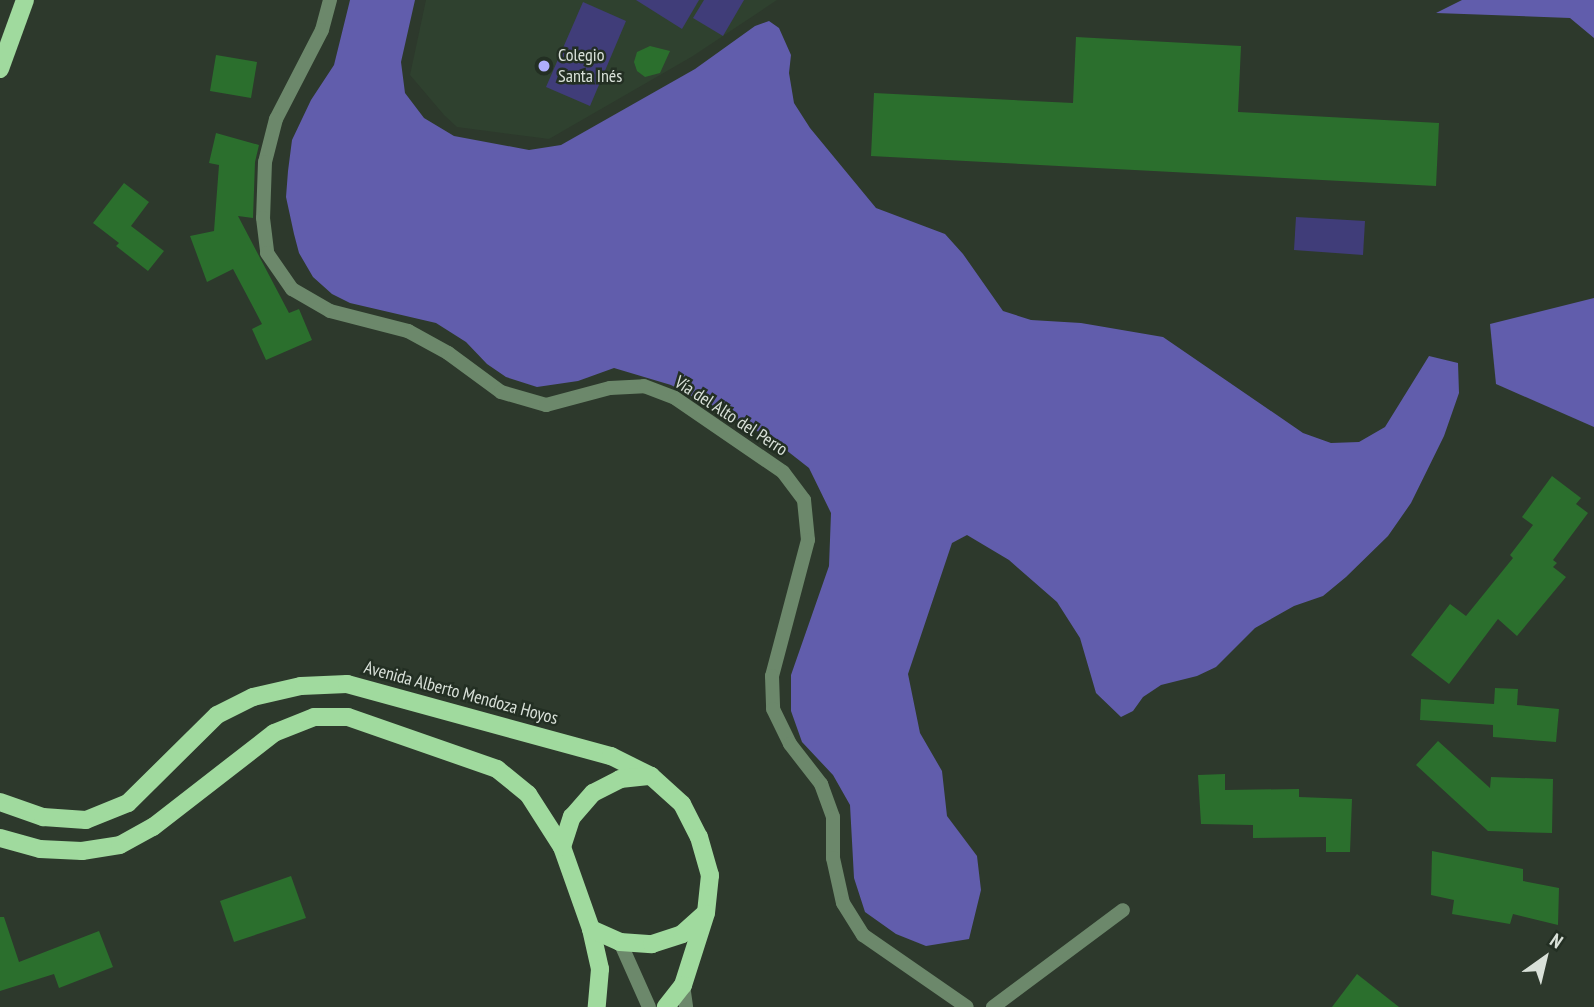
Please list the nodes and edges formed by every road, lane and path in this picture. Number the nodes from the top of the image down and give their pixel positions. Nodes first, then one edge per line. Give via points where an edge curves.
1 (25, 0) edge
2 (331, 0) edge
3 (0, 69) edge
4 (651, 776) junction
5 (0, 802) edge
6 (0, 838) edge
7 (562, 847) junction
8 (1122, 911) dead end
9 (706, 913) junction
10 (591, 929) junction
11 (620, 942) junction
12 (683, 985) junction
13 (597, 1007) edge
14 (649, 1007) edge
15 (666, 1007) edge
16 (686, 1007) edge
17 (967, 1007) edge
18 (993, 1007) edge

1 - 3 main road
2 - 17 street, Vía del Alto del Perro via 323,30 276,119 265,162 267,253 292,289 330,311 408,331 448,353 500,392 546,405 610,387 644,386 675,398 783,472 804,500 808,541 772,676 774,709 790,744 821,785 833,817 833,858 843,903 863,935
4 - 5 main road, Avenida Alberto Mendoza Hoyos via 611,755 347,684 301,686 253,697 217,715 128,803 86,820 43,817
4 - 7 main road via 620,779 593,793 572,817
4 - 9 main road, Avenida Alberto Mendoza Hoyos via 681,804 699,837 710,875
6 - 7 main road via 40,849 82,851 120,845 153,827 274,733 314,717 348,717 497,769 528,794
7 - 10 main road
8 - 18 street
9 - 11 main road via 682,934 652,944
9 - 12 main road, Avenida Alberto Mendoza Hoyos
10 - 11 main road
10 - 13 main road via 600,970
11 - 14 street
12 - 15 main road, Avenida Alberto Mendoza Hoyos
12 - 16 street

